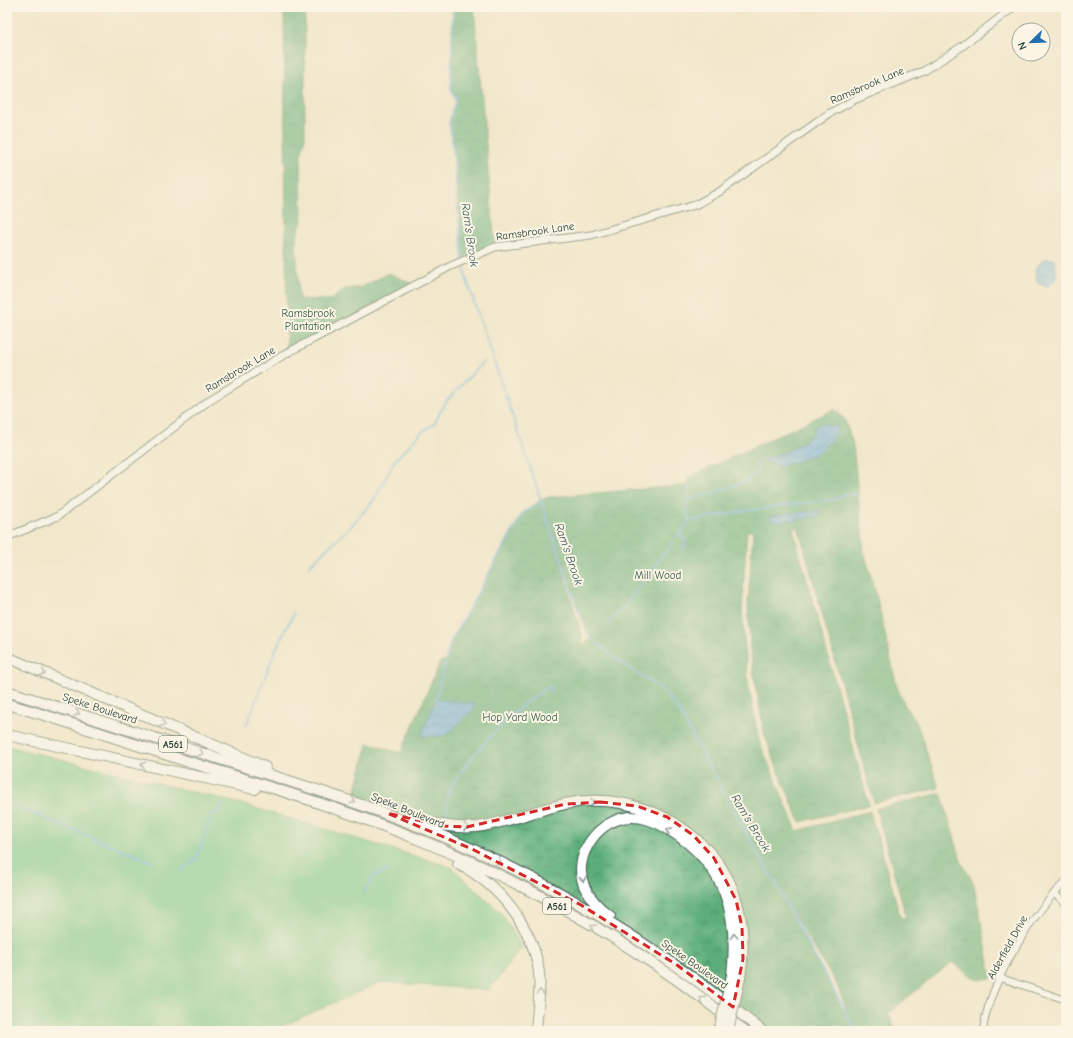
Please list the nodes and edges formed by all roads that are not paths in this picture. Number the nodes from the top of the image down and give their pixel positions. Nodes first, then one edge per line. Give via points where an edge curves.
1 (1014, 7) edge
2 (7, 537) edge
3 (7, 657) edge
4 (7, 691) edge
5 (11, 705) edge
6 (7, 736) edge
7 (320, 790) junction
8 (304, 798) junction
9 (387, 813) junction
10 (353, 814) junction
11 (1066, 881) edge
12 (1054, 893) junction
13 (1066, 904) edge
14 (736, 976) junction
15 (1001, 978) junction
16 (721, 997) junction
17 (1066, 1000) edge
18 (536, 1031) edge
19 (718, 1031) edge
20 (728, 1031) edge
21 (744, 1031) edge
22 (762, 1031) edge
23 (983, 1031) edge

1 - 2 street, Ramsbrook Lane via 924,71 856,99 830,113 719,192 695,205 591,235 495,247 450,266 287,353 211,399 58,516
3 -> 7 highway
4 -> 7 highway, Speke Boulevard / A561
5 - 8 highway, A561
8 -> 6 highway
7 -> 9 highway, Speke Boulevard / A561
8 - 10 highway, A561
9 -> 14 highway via 443,826 467,827 503,821 566,804 618,802 666,817 705,846 730,884 742,928 743,959
9 -> 16 highway, Speke Boulevard / A561 via 472,848 581,905 666,958
18 -> 10 highway via 540,991 535,952 528,935 508,904 468,868
21 -> 10 highway, A561 via 686,987 579,918 462,858
11 - 12 street, Alderfield Drive
12 - 13 street
12 - 15 street, Alderfield Drive via 1040,909
14 -> 16 highway via 730,910 718,878 697,850 652,820 623,818 600,830 585,851 581,863 588,894 604,911
14 - 19 highway, bridge
14 - 20 highway, bridge
15 - 17 street
15 - 23 street, Alderfield Drive via 990,1000
16 - 22 highway, Speke Boulevard / A561

